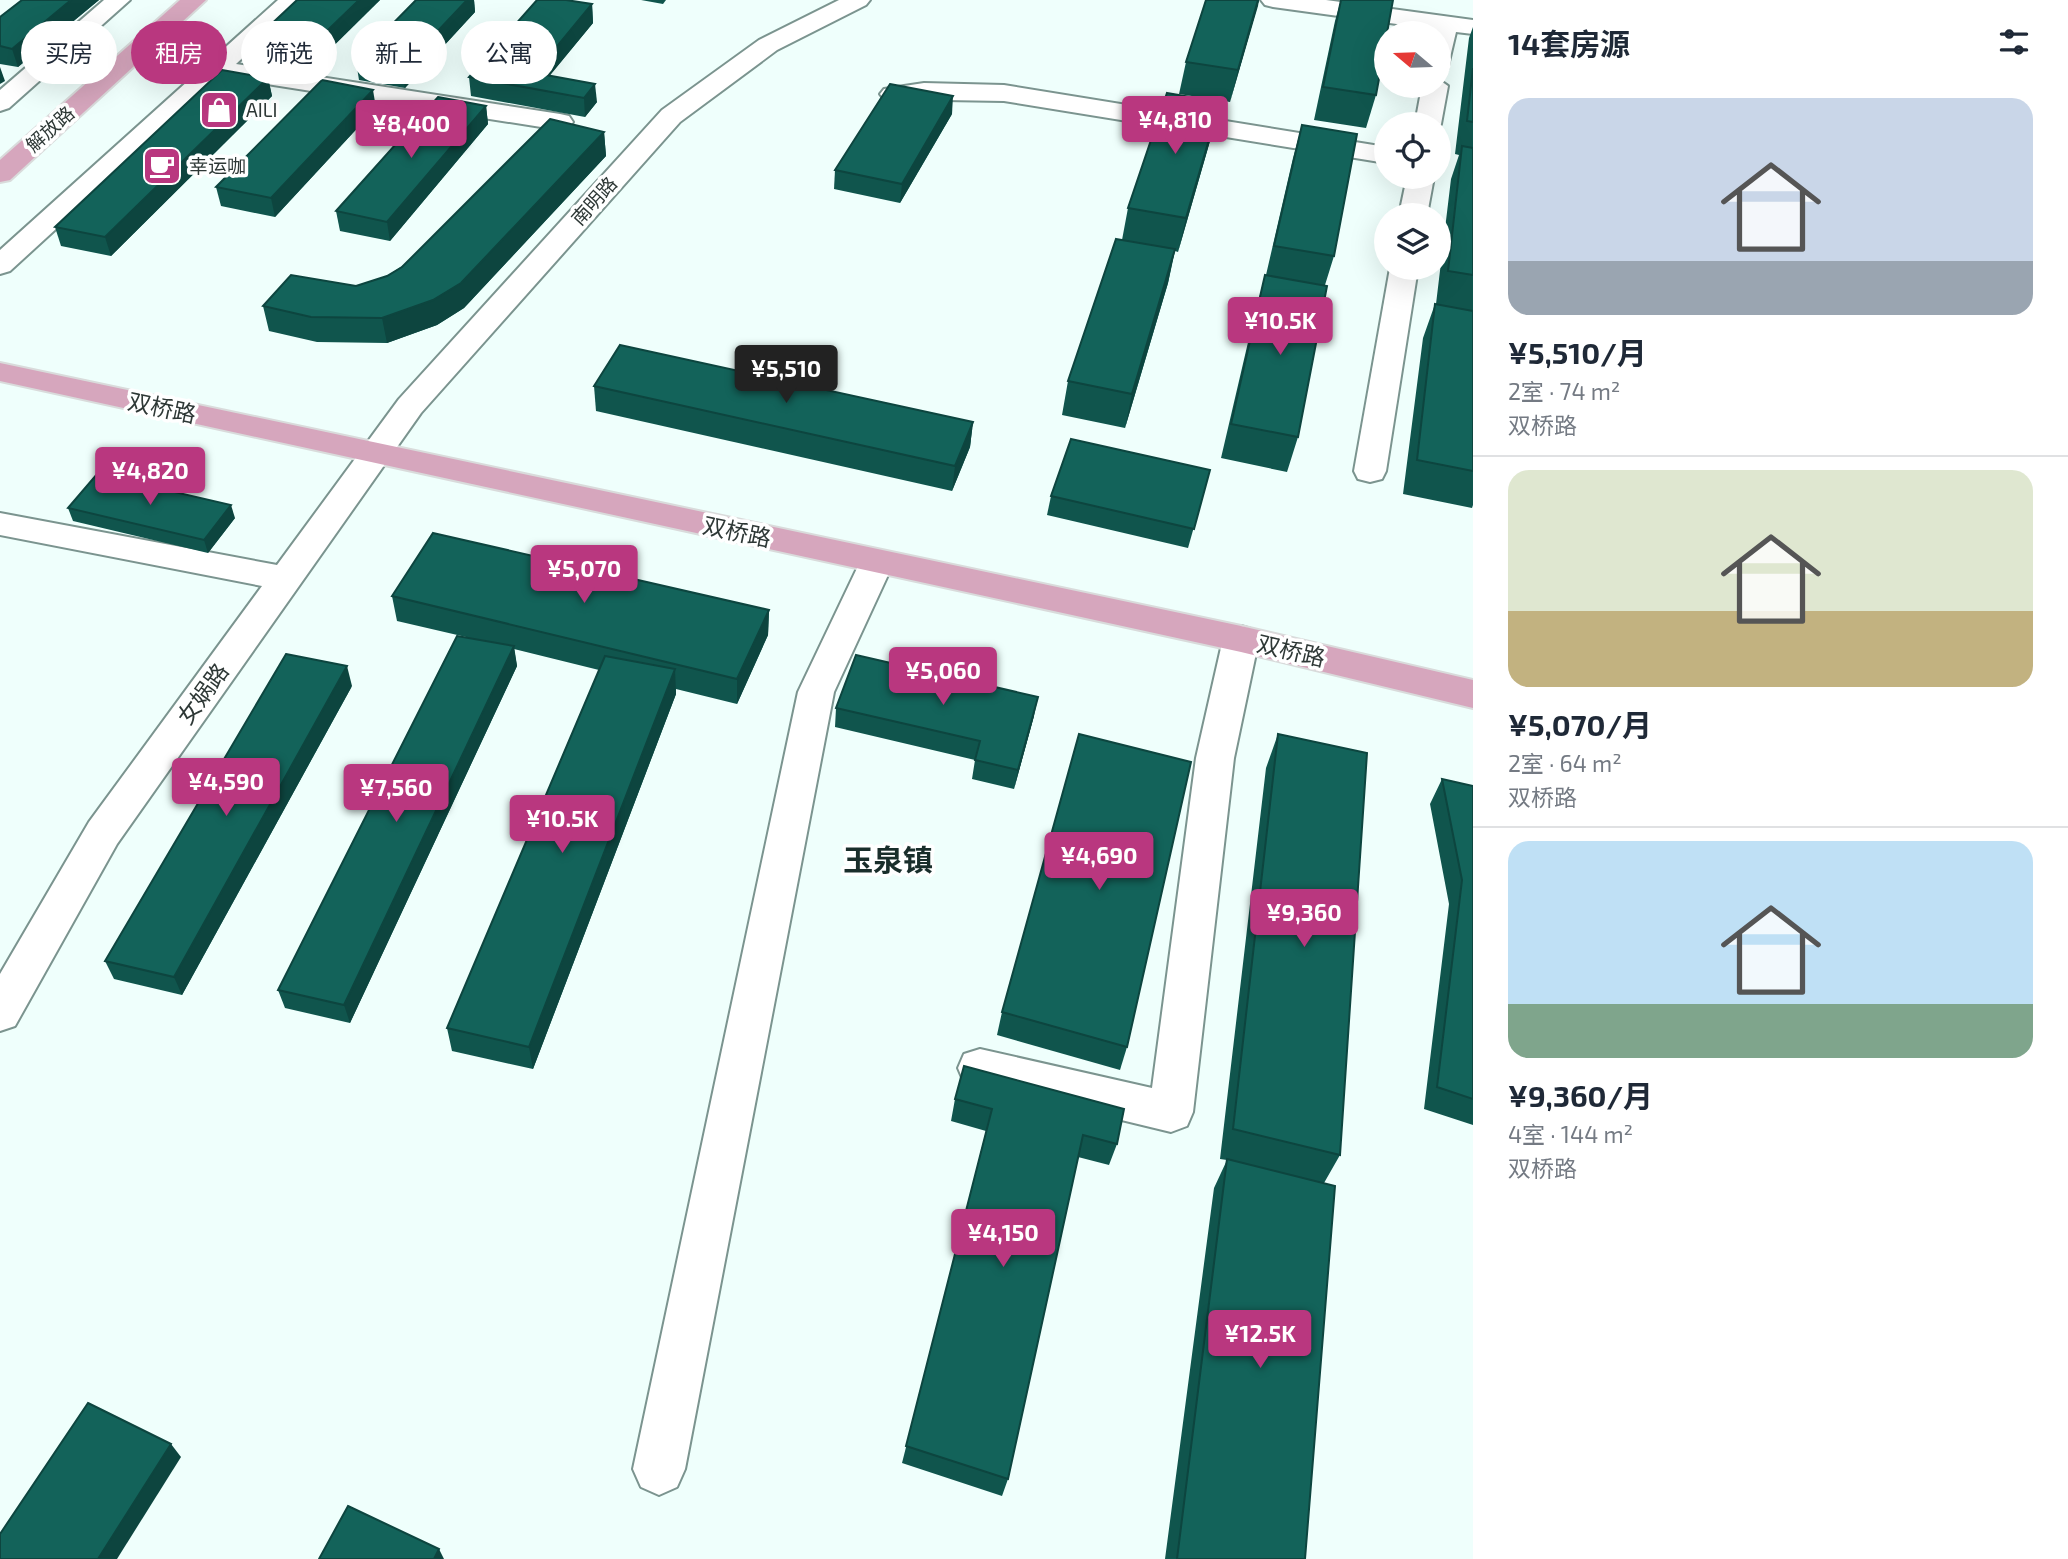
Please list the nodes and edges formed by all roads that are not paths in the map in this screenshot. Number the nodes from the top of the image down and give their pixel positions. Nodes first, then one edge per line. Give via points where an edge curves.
1 (118, 0) edge
2 (194, 0) edge
3 (292, 0) edge
4 (858, 0) edge
5 (1273, 0) edge
6 (1431, 21) edge
7 (1451, 24) edge
8 (1473, 27) edge
9 (227, 62) edge
10 (227, 70) edge
11 (203, 84) edge
12 (893, 94) edge
13 (0, 103) edge
14 (561, 122) edge
15 (1374, 153) edge
16 (0, 173) edge
17 (0, 264) edge
18 (1402, 280) edge
19 (0, 372) edge
20 (375, 454) junction
21 (1370, 471) dead end
22 (0, 524) edge
23 (877, 562) junction
24 (286, 579) junction
25 (1241, 639) junction
26 (1473, 694) edge
27 (0, 1013) edge
28 (981, 1068) edge
29 (659, 1469) dead end

1 - 13 street
2 - 16 main road, 解放路
3 - 9 street
4 - 20 street, 南明路 via 768,45 671,116 410,405
5 - 6 street
7 - 8 street
10 - 14 street
11 - 17 street
12 - 15 street via 1004,93
18 - 21 street
19 - 20 main road, 双桥路
20 - 23 main road, 双桥路
20 - 24 street, 女娲路
22 - 24 street
23 - 25 main road, 双桥路
23 - 29 street via 816,692
24 - 27 street, 女娲路 via 103,833
25 - 26 main road, 双桥路
25 - 28 street via 1215,758 1171,1112

